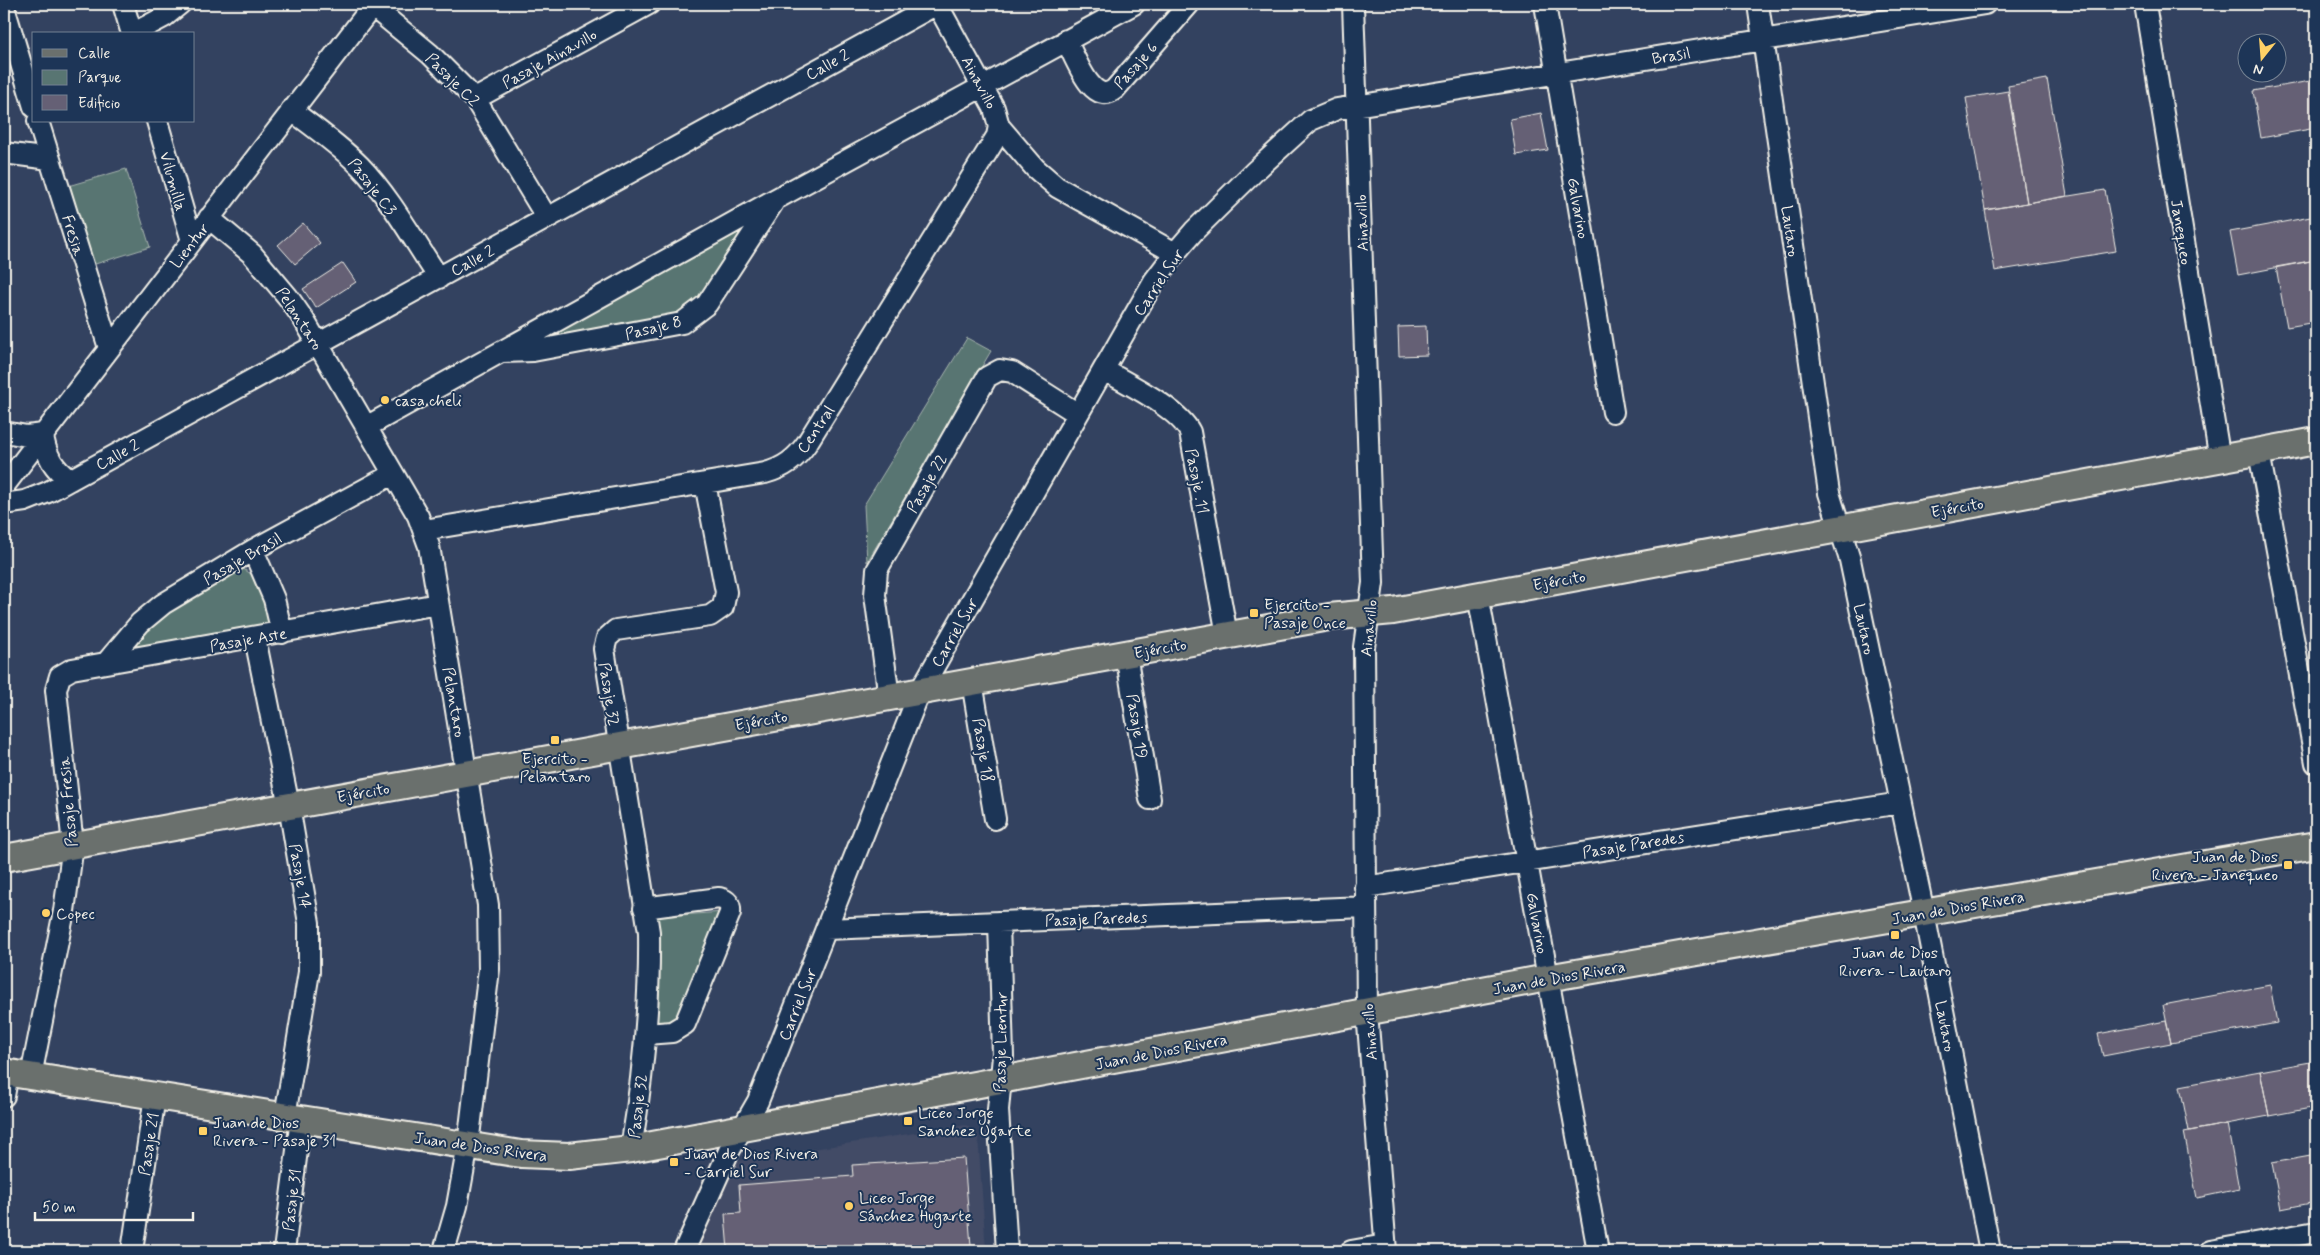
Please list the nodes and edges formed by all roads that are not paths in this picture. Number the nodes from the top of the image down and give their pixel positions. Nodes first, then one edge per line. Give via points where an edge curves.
1 (123, 4) edge
2 (180, 4) edge
3 (649, 4) edge
4 (937, 4) edge
5 (1134, 4) edge
6 (1189, 4) edge
7 (1353, 4) edge
8 (1545, 4) edge
9 (1758, 4) edge
10 (1985, 4) edge
11 (2145, 4) edge
12 (373, 5) edge
13 (4, 7) edge
14 (630, 9) edge
15 (131, 32) edge
16 (136, 32) edge
17 (1066, 40) junction
18 (1763, 40) junction
19 (1556, 74) junction
20 (983, 86) junction
21 (475, 98) junction
22 (32, 100) edge
23 (1357, 106) junction
24 (291, 110) junction
25 (38, 122) edge
26 (157, 122) edge
27 (999, 126) junction
28 (4, 153) edge
29 (50, 159) junction
30 (774, 200) junction
31 (209, 218) junction
32 (547, 218) junction
33 (192, 241) junction
34 (1175, 253) junction
35 (439, 278) junction
36 (318, 344) junction
37 (109, 348) junction
38 (501, 351) junction
39 (1104, 370) junction
40 (1614, 412) dead end
41 (1078, 414) junction
42 (366, 427) junction
43 (4, 432) edge
44 (43, 434) junction
45 (2316, 441) edge
46 (2259, 452) junction
47 (2220, 460) junction
48 (393, 474) junction
49 (70, 480) junction
50 (705, 483) junction
51 (4, 486) edge
52 (4, 504) edge
53 (1840, 529) junction
54 (424, 530) junction
55 (253, 550) junction
56 (1478, 595) junction
57 (438, 604) junction
58 (1369, 613) junction
59 (282, 633) junction
60 (1227, 635) junction
61 (254, 638) junction
62 (1126, 654) junction
63 (106, 663) junction
64 (60, 676) joint
65 (972, 682) junction
66 (920, 691) junction
67 (889, 697) junction
68 (2313, 724) edge
69 (618, 746) junction
70 (2316, 763) edge
71 (467, 774) junction
72 (1150, 799) dead end
73 (1900, 802) junction
74 (289, 806) junction
75 (995, 819) dead end
76 (73, 845) junction
77 (2316, 845) edge
78 (4, 858) edge
79 (1527, 861) junction
80 (1365, 887) junction
81 (1365, 907) junction
82 (644, 908) junction
83 (1924, 913) junction
84 (999, 922) junction
85 (826, 929) junction
86 (1548, 978) junction
87 (1367, 1012) junction
88 (646, 1034) junction
89 (12, 1079) edge
90 (1001, 1082) junction
91 (155, 1096) junction
92 (293, 1118) junction
93 (742, 1130) junction
94 (468, 1145) junction
95 (631, 1149) junction
96 (2316, 1232) edge
97 (1385, 1248) edge
98 (132, 1251) edge
99 (284, 1251) edge
100 (444, 1251) edge
101 (684, 1251) edge
102 (1007, 1251) edge
103 (1351, 1251) edge
104 (1598, 1251) edge
105 (1990, 1251) edge
106 (2210, 1251) edge

1 - 15 street
2 - 16 street via 164,18
3 - 14 street, Pasaje Ainavillo
4 - 20 street, Ainavillo
4 - 32 street, Calle 2
5 - 17 street
6 - 17 street, Pasaje 6 via 1115,89 1106,94 1090,86
7 - 23 street, Ainavillo
8 - 19 street, Galvarino
9 - 18 street, Lautaro
10 - 18 street, Brasil
11 - 47 street, Janequeo
12 - 21 street, Pasaje C2
12 - 24 street, Lientur
13 - 22 street
14 - 21 street, Pasaje Ainavillo
17 - 20 street
18 - 19 street, Brasil
18 - 53 street, Lautaro via 1829,493
19 - 23 street, Brasil
19 - 40 street, Galvarino
20 - 27 street, Ainavillo
20 - 30 street, Pasaje 8
21 - 32 street, Pasaje C2
23 - 34 street, Carriel Sur via 1327,112 1311,120 1255,171
23 - 58 street, Ainavillo via 1373,583
24 - 31 street, Lientur
24 - 35 street, Pasaje C3 via 361,167
25 - 29 street, Fresia
26 - 33 street, Vilumilla
27 - 34 street, Ainavillo via 1035,168 1058,187
27 - 50 street, Central via 993,146 795,459 777,470
28 - 29 street
29 - 37 street, Fresia
30 - 38 street, Pasaje 8
30 - 38 street, Pasaje 8 via 707,304 682,323 533,351
31 - 33 street, Lientur
31 - 36 street, Pelantaro via 252,254 271,275
32 - 35 street, Calle 2
33 - 37 street, Lientur
34 - 39 street, Carriel Sur via 1154,281
35 - 36 street, Calle 2
36 - 42 street, Pelantaro
36 - 49 street, Calle 2
37 - 44 street, Lientur
38 - 42 street, Pasaje 8
39 - 41 street, Carriel Sur
39 - 60 street, Pasaje .11 via 1176,414 1190,432
41 - 66 street, Carriel Sur
41 - 67 street, Pasaje 22 via 1012,372 1000,370 987,377 877,570 875,595
42 - 48 street, Pelantaro
43 - 44 street via 27,436
44 - 49 street via 48,458
44 - 51 street, Lientur
45 - 46 main road, Ejército
46 - 47 main road, Ejército
46 - 68 street
47 - 53 main road, Ejército
48 - 54 street, Pelantaro
48 - 55 street, Pasaje Brasil
49 - 52 street, Calle 2 via 37,498
50 - 54 street, Central
50 - 69 street, Pasaje 32 via 726,600 715,614 622,628 607,638 604,655
53 - 56 main road, Ejército
53 - 73 street, Lautaro via 1850,560
54 - 57 street, Pelantaro
55 - 59 street via 274,599
55 - 63 street, Pasaje Brasil via 163,604 140,623
56 - 58 main road, Ejército
56 - 79 street, Galvarino
57 - 59 street, Pasaje Aste
57 - 71 street, Pelantaro
58 - 60 main road, Ejército
58 - 80 street, Ainavillo via 1364,647
59 - 61 street, Pasaje Aste
60 - 62 main road, Ejército
61 - 63 street, Pasaje Aste
61 - 74 street, Pasaje 14
62 - 65 main road, Ejército
62 - 72 street, Pasaje 19
63 - 64 street, Pasaje Aste via 72,669
64 - 76 street, Pasaje Fresia via 56,685
65 - 66 main road, Ejército
65 - 75 street, Pasaje 18
66 - 67 main road, Ejército
66 - 85 street, Carriel Sur
67 - 69 main road, Ejército
68 - 70 street
69 - 71 main road, Ejército
69 - 82 street, Pasaje 32
71 - 74 main road, Ejército
71 - 94 street, Pelantaro via 488,905 490,946
73 - 79 street, Pasaje Paredes
73 - 83 street, Lautaro
74 - 76 main road, Ejército
74 - 92 street, Pasaje 14 via 310,944
76 - 78 main road, Ejército
76 - 89 street, Pasaje Fresia via 64,911
77 - 83 main road, Juan de Dios Rivera
79 - 80 street, Pasaje Paredes
79 - 86 street, Galvarino
80 - 81 street, Ainavillo
81 - 84 street, Pasaje Paredes
81 - 87 street, Ainavillo
82 - 88 street, Pasaje 32 via 649,932
82 - 88 street via 719,898 729,903 730,908 685,1024 672,1032
83 - 86 main road, Juan de Dios Rivera
83 - 105 street, Lautaro
84 - 85 street, Pasaje Paredes
84 - 90 street, Pasaje Lientur
85 - 93 street, Carriel Sur via 758,1101
86 - 87 main road, Juan de Dios Rivera
86 - 104 street, Galvarino
87 - 90 main road, Juan de Dios Rivera
87 - 97 street, Ainavillo
88 - 95 street, Pasaje 32
89 - 91 main road, Juan de Dios Rivera
90 - 93 main road, Juan de Dios Rivera
90 - 102 street, Pasaje Lientur via 998,1110
91 - 92 main road, Juan de Dios Rivera
91 - 98 street, Pasaje 21
92 - 94 main road, Juan de Dios Rivera
92 - 99 street, Pasaje 31
93 - 95 main road, Juan de Dios Rivera
93 - 101 street, Carriel Sur
94 - 95 main road, Juan de Dios Rivera via 546,1156
94 - 100 street, Pelantaro via 457,1206
96 - 106 street
97 - 103 street

